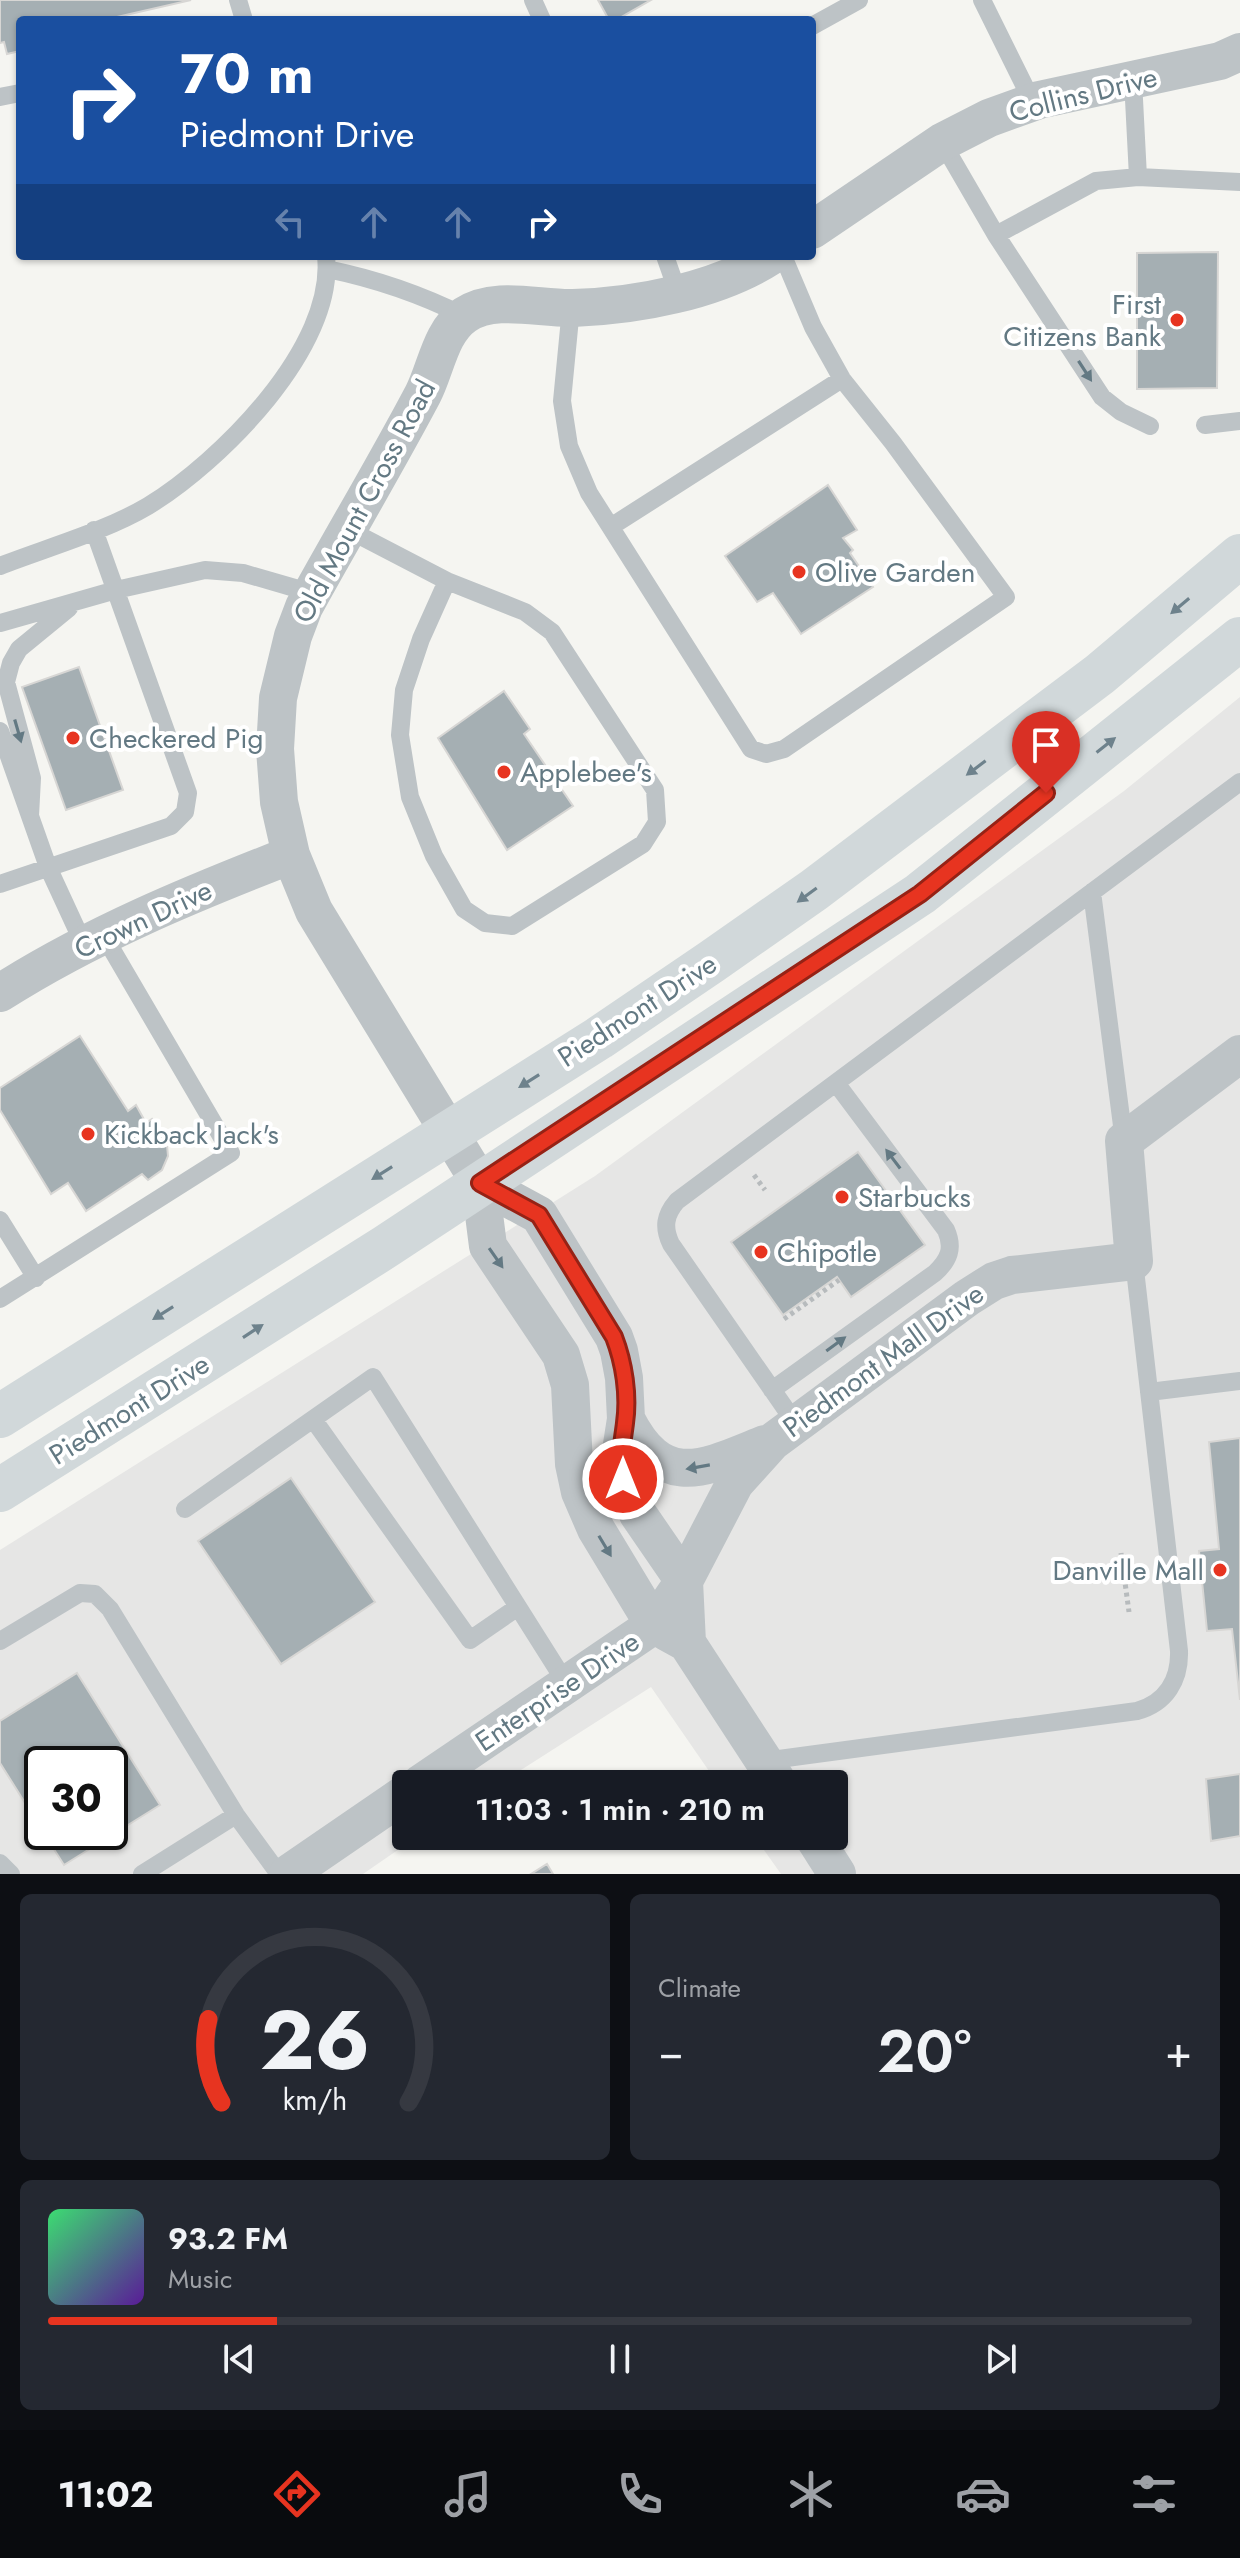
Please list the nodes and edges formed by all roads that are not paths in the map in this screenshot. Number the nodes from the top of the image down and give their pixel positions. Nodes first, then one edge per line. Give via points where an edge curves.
1 (859, 0) edge
2 (982, 0) edge
3 (816, 24) edge
4 (1240, 52) edge
5 (1133, 80) junction
6 (1033, 103) junction
7 (942, 142) junction
8 (1138, 177) junction
9 (1240, 182) edge
10 (816, 227) edge
11 (996, 235) junction
12 (666, 260) edge
13 (765, 260) edge
14 (785, 260) edge
15 (327, 263) edge
16 (678, 293) junction
17 (571, 308) junction
18 (464, 316) junction
19 (842, 379) junction
20 (1240, 421) edge
21 (1205, 425) dead end
22 (1150, 426) dead end
23 (612, 526) junction
24 (347, 529) junction
25 (94, 530) junction
26 (1240, 556) edge
27 (0, 566) edge
28 (447, 581) junction
29 (116, 590) junction
30 (312, 593) junction
31 (78, 601) junction
32 (0, 623) edge
33 (1240, 639) edge
34 (0, 731) edge
35 (1240, 782) edge
36 (30, 816) junction
37 (291, 855) junction
38 (48, 867) junction
39 (0, 884) edge
40 (1092, 892) junction
41 (94, 940) junction
42 (0, 993) edge
43 (1240, 1054) edge
44 (836, 1083) junction
45 (448, 1131) junction
46 (1124, 1141) junction
47 (480, 1183) junction
48 (0, 1220) edge
49 (1134, 1261) junction
50 (36, 1278) junction
51 (0, 1299) edge
52 (1240, 1381) edge
53 (772, 1390) junction
54 (1149, 1392) junction
55 (0, 1416) edge
56 (313, 1419) junction
57 (626, 1419) junction
58 (784, 1433) junction
59 (0, 1490) edge
60 (185, 1509) dead end
61 (684, 1581) junction
62 (518, 1607) junction
63 (654, 1625) junction
64 (0, 1641) edge
65 (687, 1643) junction
66 (566, 1683) junction
67 (441, 1770) edge
68 (771, 1770) edge
69 (784, 1770) edge
70 (392, 1803) edge
71 (236, 1815) junction
72 (822, 1850) edge
73 (0, 1863) edge
74 (11, 1874) edge
75 (142, 1874) edge
76 (279, 1874) edge
77 (288, 1874) edge
78 (837, 1874) edge

1 - 3 lane
2 - 6 lane
4 - 5 street, Collins Drive
5 - 6 street, Collins Drive
5 - 8 lane
6 - 7 street, Collins Drive
7 - 10 street, Collins Drive
7 - 11 lane
8 - 9 lane
8 - 11 lane via 1096,181
11 -> 22 lane via 1102,397
12 - 16 lane
13 - 16 street
14 - 19 lane
15 - 18 lane via 420,294
15 - 25 lane via 325,297 308,336 277,387 239,432 147,507
16 - 17 street
17 - 18 street via 506,305
17 - 23 lane via 562,401 569,446 589,493
18 - 24 street, Old Mount Cross Road via 449,332 424,392
19 - 23 lane
19 - 23 lane via 1006,597 784,749 766,754 751,749
20 - 21 lane
24 - 28 lane
24 - 30 street, Old Mount Cross Road
25 - 27 lane
25 - 29 lane
26 -> 45 main road, Piedmont Drive via 1100,674 814,890 599,1038
28 - 28 lane via 404,690 400,735 410,797 434,856 464,909 485,923 512,926 643,844 657,822 655,790 552,632 525,612
29 - 30 lane via 205,570 243,573
29 - 31 lane
29 - 38 lane via 188,793 185,812 171,826
30 - 37 street, Old Mount Cross Road via 293,636 278,698 279,802
31 - 32 lane
31 -> 36 lane via 19,649 6,682 32,778
47 -> 33 main road, Piedmont Drive via 920,894
34 - 36 lane
35 - 40 lane
36 - 38 lane
37 - 41 street, Crown Drive via 181,898
37 - 45 street, Old Mount Cross Road via 314,911
38 - 39 lane
38 - 41 lane
40 - 44 lane
40 - 46 lane
41 - 42 street, Crown Drive
41 - 50 lane via 231,1153
43 - 46 street
44 - 53 lane via 677,1201 665,1222 671,1244
53 -> 44 lane via 935,1273 951,1249 946,1230
45 - 47 street, Old Mount Cross Road
45 -> 55 main road, Piedmont Drive
46 - 49 street
47 - 57 street, Old Mount Cross Road via 539,1215 595,1303 619,1351
59 -> 47 main road, Piedmont Drive
47 -> 63 street, Old Mount Cross Road via 488,1246 564,1359 574,1464 583,1500
48 - 50 lane
49 - 54 lane
49 - 58 street, Piedmont Mall Drive via 994,1281
50 - 51 lane
52 - 54 lane
53 - 58 lane
54 - 69 lane via 1179,1651 1175,1679 1162,1698 1137,1711
56 - 60 lane
56 - 62 lane via 470,1640
56 - 62 lane via 373,1377
58 -> 57 street via 703,1467 681,1469 653,1456
57 - 61 street, Old Mount Cross Road via 621,1473 629,1496
58 - 61 street, Piedmont Mall Drive via 735,1483
61 - 63 street, Piedmont Mall Drive
61 - 65 street
62 - 66 lane
63 - 65 street
63 - 66 street, Enterprise Drive
64 - 71 lane via 80,1593 95,1594 110,1609
65 - 68 street
66 - 67 street, Enterprise Drive
70 - 77 street
71 - 75 lane
71 - 76 lane
72 - 78 street
73 - 74 lane

